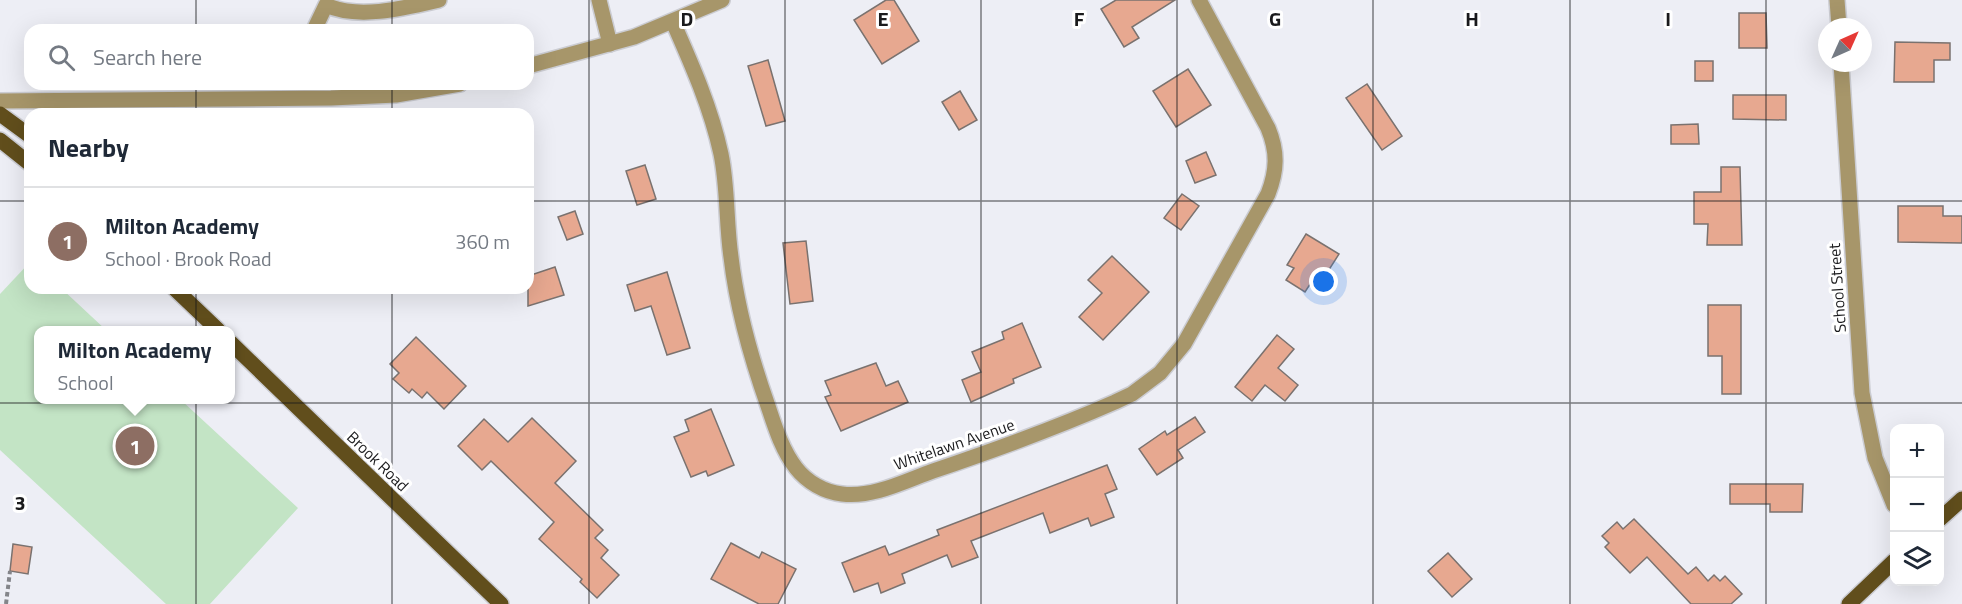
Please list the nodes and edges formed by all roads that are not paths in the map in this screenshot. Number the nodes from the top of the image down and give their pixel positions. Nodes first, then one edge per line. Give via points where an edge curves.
1 (439, 0) edge
2 (599, 0) edge
3 (722, 0) edge
4 (1199, 0) edge
5 (1837, 0) edge
6 (327, 2) edge
7 (1838, 18) edge
8 (673, 22) junction
9 (317, 24) edge
10 (610, 44) junction
11 (534, 64) edge
12 (1842, 72) edge
13 (425, 90) edge
14 (296, 92) edge
15 (84, 100) junction
16 (0, 101) edge
17 (71, 108) edge
18 (0, 114) edge
19 (24, 132) edge
20 (0, 140) edge
21 (24, 159) edge
22 (180, 294) edge
23 (214, 326) edge
24 (235, 347) edge
25 (1890, 495) edge
26 (1962, 498) edge
27 (1944, 515) edge
28 (1890, 565) edge
29 (501, 604) edge
30 (1849, 604) edge

1 - 6 street via 372,11 342,11
2 - 10 street
3 - 8 street
4 - 8 street, Whitelawn Avenue via 1274,141 1276,167 1268,194 1184,344 1160,373 1115,402 1006,446 856,495 816,486 795,467 779,436 752,361 740,312 730,256 725,176 716,135 707,102
5 - 7 street
6 - 9 street
8 - 10 street
10 - 11 street
12 - 25 street, School Street via 1863,403 1875,458
13 - 14 street via 396,95
14 - 15 street
15 - 16 street
15 - 17 street
18 - 19 main road
20 - 21 main road
22 - 23 main road
24 - 29 main road, Brook Road
26 - 27 main road
28 - 30 main road

